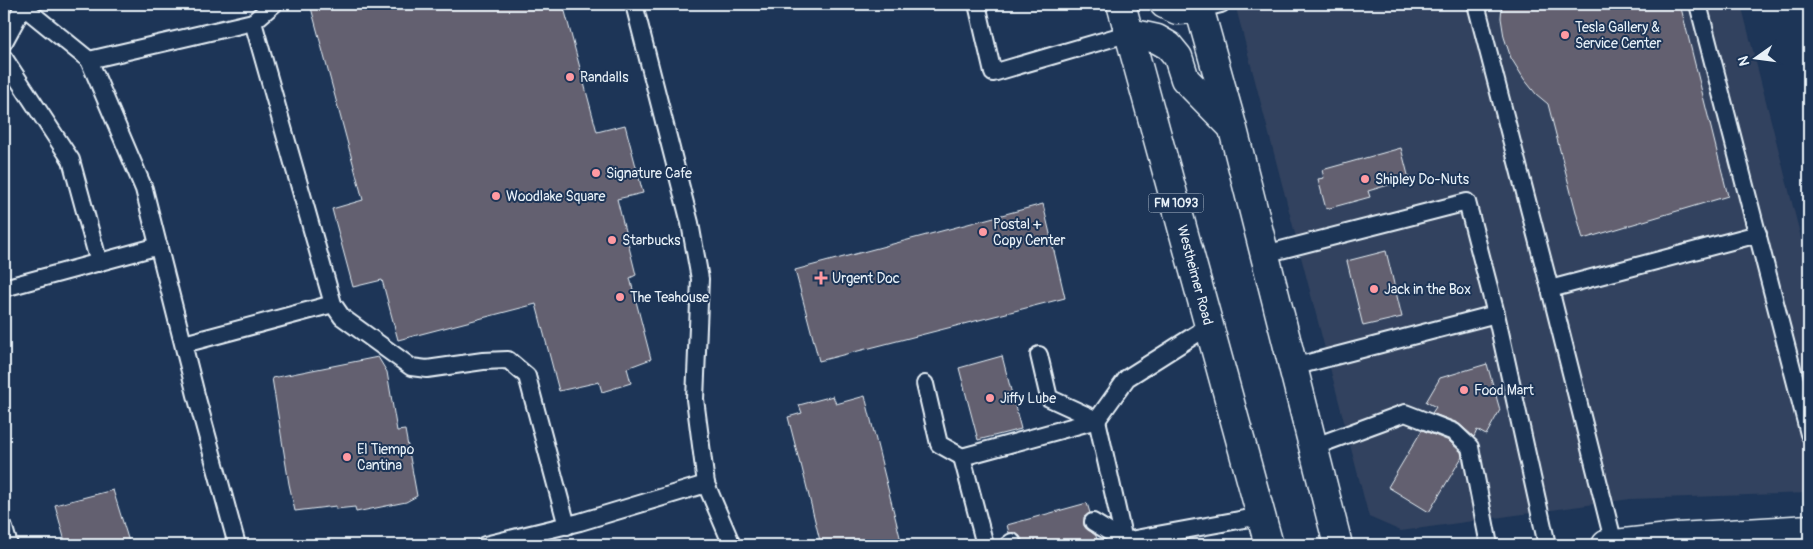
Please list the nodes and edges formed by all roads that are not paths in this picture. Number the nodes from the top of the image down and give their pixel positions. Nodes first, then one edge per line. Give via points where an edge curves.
1 (274, 4) edge
2 (634, 4) edge
3 (977, 4) edge
4 (1121, 4) edge
5 (1164, 4) edge
6 (1476, 4) edge
7 (1698, 4) edge
8 (22, 5) edge
9 (1207, 6) edge
10 (253, 22) junction
11 (1130, 34) junction
12 (4, 42) edge
13 (4, 58) edge
14 (89, 60) junction
15 (1233, 129) junction
16 (1758, 234) junction
17 (159, 246) junction
18 (1264, 254) junction
19 (99, 262) junction
20 (4, 288) edge
21 (1550, 289) junction
22 (333, 304) junction
23 (1496, 314) junction
24 (1209, 326) junction
25 (184, 344) junction
26 (1039, 355) dead end
27 (1293, 367) junction
28 (925, 384) dead end
29 (1097, 420) junction
30 (1809, 434) edge
31 (1313, 447) junction
32 (962, 458) junction
33 (706, 484) junction
34 (1261, 516) junction
35 (1093, 522) dead end
36 (567, 526) junction
37 (4, 528) edge
38 (1809, 529) edge
39 (1122, 544) edge
40 (8, 545) edge
41 (237, 545) edge
42 (485, 545) edge
43 (732, 545) edge
44 (984, 545) edge
45 (1269, 545) edge
46 (1338, 545) edge
47 (1490, 545) edge
48 (1547, 545) edge
49 (1610, 545) edge

1 - 10 lane
2 - 33 lane via 690,223 700,279 696,399
3 - 11 lane via 993,72
4 - 11 main road, Westheimer Road / FM 1093
5 - 9 main road via 1177,10
6 - 21 lane
7 - 16 lane
8 - 12 lane
8 - 14 lane
9 - 15 main road
10 - 14 lane
10 - 22 lane
11 - 15 main road via 1157,39 1169,46 1178,57 1185,79
11 - 24 main road, Westheimer Road / FM 1093
13 - 19 lane via 71,160
14 - 17 lane via 144,189
15 - 18 main road
16 - 21 lane
16 - 30 lane
17 - 19 lane
17 - 25 lane
18 - 23 lane via 1467,202
18 - 27 main road
19 - 20 lane
21 - 49 lane
22 - 25 lane
22 - 36 lane via 342,317 411,366 427,369 508,360 528,376
23 - 27 lane
23 - 48 lane
24 - 29 lane via 1127,378
24 - 34 main road, Westheimer Road / FM 1093
25 - 41 lane
26 - 29 lane via 1049,398
27 - 31 main road
28 - 32 lane via 939,444
29 - 32 lane
29 - 39 lane
31 - 46 main road
31 - 47 lane via 1405,414 1454,432 1470,447
32 - 44 lane
33 - 36 lane
33 - 43 lane
34 - 39 lane
34 - 45 main road, Westheimer Road / FM 1093
35 - 39 lane
36 - 42 lane
37 - 40 lane
38 - 49 main road via 1678,537

